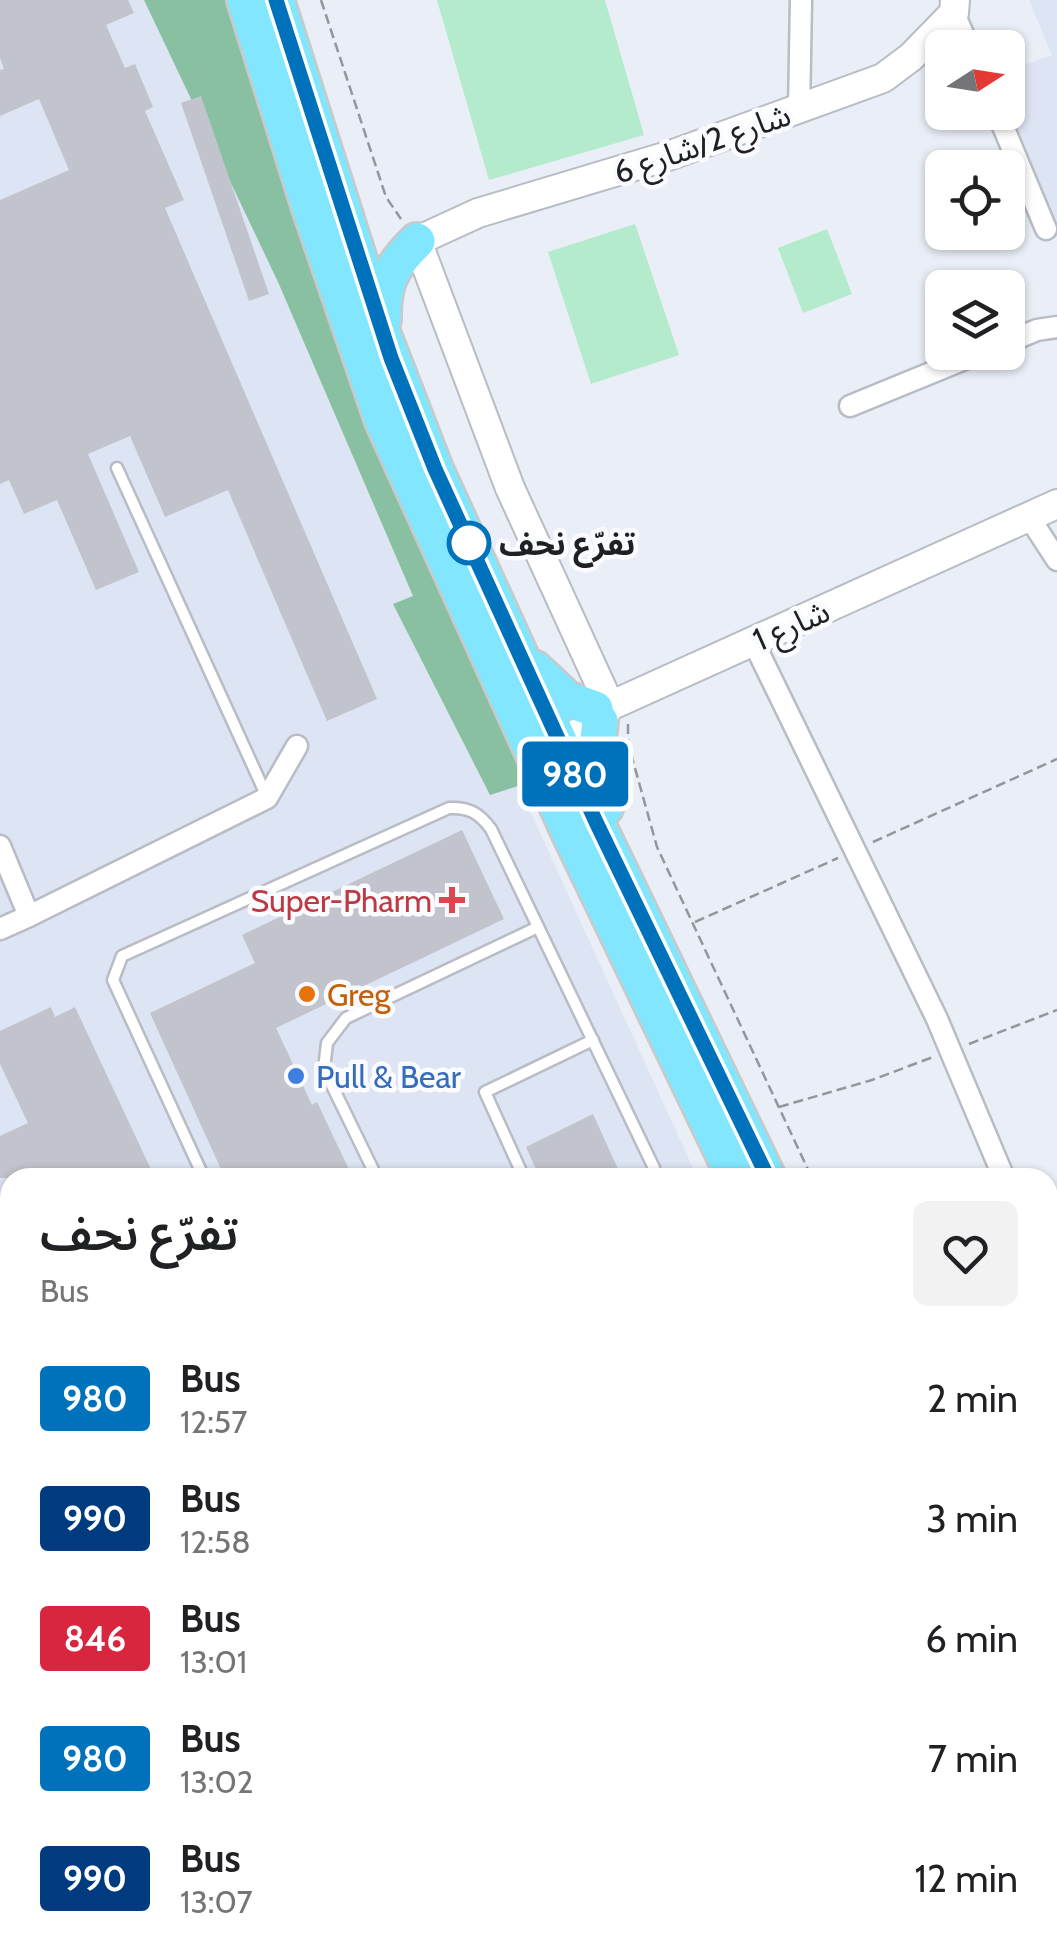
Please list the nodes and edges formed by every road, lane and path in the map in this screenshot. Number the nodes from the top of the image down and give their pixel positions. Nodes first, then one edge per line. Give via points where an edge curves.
1 (246, 0) edge
2 (276, 0) edge
3 (321, 0) edge
4 (801, 0) edge
5 (955, 6) edge
6 (963, 30) edge
7 (799, 110) junction
8 (1005, 130) edge
9 (343, 214) junction
10 (1046, 228) dead end
11 (417, 241) junction
12 (1057, 327) edge
13 (383, 335) junction
14 (1025, 335) edge
15 (938, 370) edge
16 (850, 406) dead end
17 (116, 468) dead end
18 (1057, 504) edge
19 (1030, 517) junction
20 (1057, 560) edge
21 (753, 642) junction
22 (518, 651) junction
23 (608, 708) junction
24 (547, 738) junction
25 (297, 746) dead end
26 (1057, 759) edge
27 (267, 798) junction
28 (0, 846) edge
29 (855, 850) junction
30 (618, 868) junction
31 (29, 916) junction
32 (694, 923) junction
33 (538, 928) junction
34 (0, 929) edge
35 (1057, 1010) edge
36 (592, 1040) junction
37 (950, 1051) junction
38 (778, 1108) junction
39 (199, 1168) edge
40 (372, 1168) edge
41 (519, 1168) edge
42 (654, 1168) edge
43 (731, 1168) edge
44 (763, 1168) edge
45 (807, 1168) edge
46 (1000, 1168) edge

1 - 24 highway via 376,403 408,480
2 - 9 highway
3 - 11 path via 386,197
4 - 7 street
5 - 6 street
5 - 7 street, شارع 2/شارع 6 via 883,78
7 - 11 street, شارع 2/شارع 6 via 478,213
8 - 10 street
9 - 11 highway via 376,247 400,249
9 - 13 highway
11 - 13 highway via 386,278
11 - 23 street via 510,488
12 - 14 street
13 - 22 highway
15 - 16 street
17 - 27 lane
18 - 19 street, شارع 1
19 - 20 street
19 - 21 street, شارع 1
21 - 23 street, شارع 1
21 - 29 street
22 - 23 highway via 566,699
22 - 24 highway
23 - 24 street, شارع 1
23 - 30 highway via 597,770
23 - 32 path via 628,744 657,847
24 - 30 highway
24 - 43 highway
25 - 27 street
26 - 29 path
27 - 31 street
28 - 31 street
29 - 32 path
29 - 37 street
30 - 44 highway
31 - 34 street
32 - 38 path
33 - 36 lane
33 - 39 lane via 480,814 449,808 122,956 113,980
33 - 40 lane via 335,1029 324,1069
35 - 37 path
36 - 41 lane via 484,1092
36 - 42 lane
37 - 38 path
37 - 46 street
38 - 45 path

